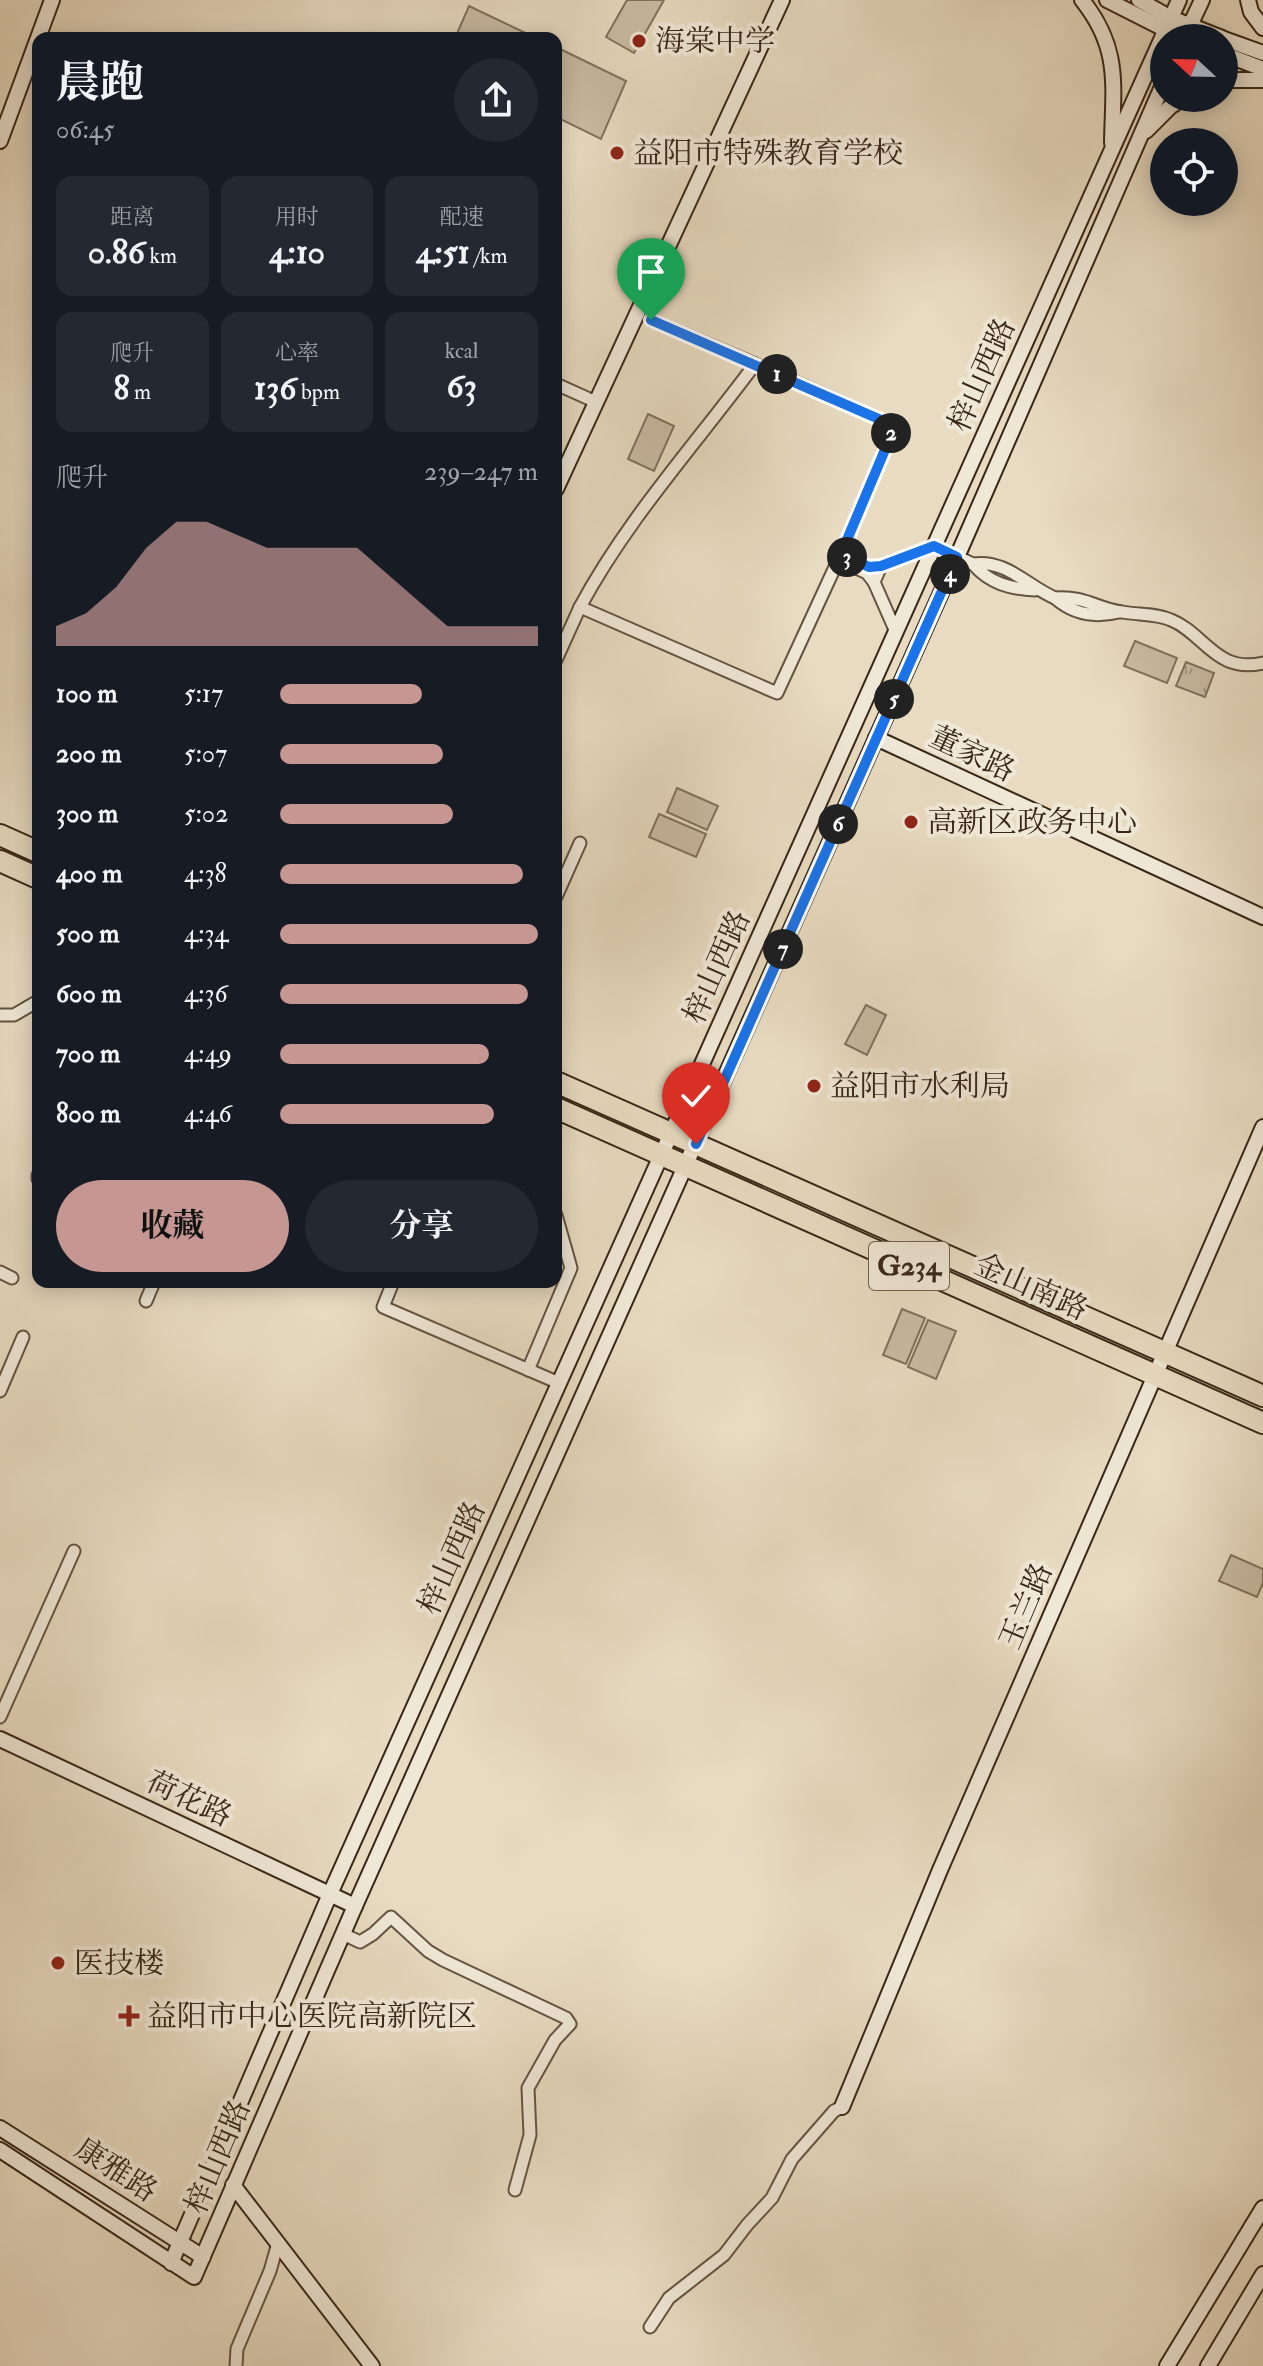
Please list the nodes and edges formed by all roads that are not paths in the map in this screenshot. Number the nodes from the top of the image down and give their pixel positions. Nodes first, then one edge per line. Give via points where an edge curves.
1 (52, 0) edge
2 (782, 0) edge
3 (1082, 0) edge
4 (1107, 0) edge
5 (1139, 0) edge
6 (1179, 0) edge
7 (1202, 0) edge
8 (1248, 0) edge
9 (1168, 24) junction
10 (1190, 24) edge
11 (1263, 28) edge
12 (40, 32) edge
13 (1238, 44) edge
14 (32, 53) edge
15 (1263, 53) edge
16 (1238, 59) edge
17 (1150, 63) edge
18 (1263, 69) edge
19 (1238, 80) edge
20 (1263, 80) edge
21 (1151, 112) edge
22 (1165, 112) edge
23 (1, 136) edge
24 (1140, 136) junction
25 (1111, 149) junction
26 (651, 320) dead end
27 (755, 364) junction
28 (562, 387) edge
29 (596, 402) junction
30 (562, 476) edge
31 (934, 546) junction
32 (840, 557) junction
33 (957, 557) junction
34 (881, 566) junction
35 (874, 582) junction
36 (580, 607) junction
37 (896, 632) junction
38 (562, 647) edge
39 (1263, 663) edge
40 (876, 738) junction
41 (0, 835) edge
42 (580, 843) dead end
43 (32, 849) edge
44 (0, 861) edge
45 (32, 875) edge
46 (562, 884) edge
47 (1263, 917) edge
48 (32, 1004) edge
49 (0, 1015) edge
50 (562, 1085) edge
51 (562, 1111) edge
52 (1263, 1127) edge
53 (672, 1133) junction
54 (696, 1144) junction
55 (662, 1155) junction
56 (686, 1166) junction
57 (562, 1236) edge
58 (0, 1272) edge
59 (12, 1278) dead end
60 (151, 1288) edge
61 (391, 1288) edge
62 (602, 1288) junction
63 (627, 1299) junction
64 (146, 1301) dead end
65 (23, 1337) dead end
66 (1165, 1352) junction
67 (528, 1370) junction
68 (1155, 1375) junction
69 (559, 1383) junction
70 (0, 1391) edge
71 (1263, 1396) edge
72 (1263, 1423) edge
73 (536, 1435) junction
74 (561, 1446) junction
75 (74, 1551) dead end
76 (0, 1717) edge
77 (0, 1739) edge
78 (330, 1894) junction
79 (355, 1906) junction
80 (343, 1934) junction
81 (842, 2107) joint
82 (0, 2128) edge
83 (0, 2150) edge
84 (233, 2185) junction
85 (515, 2190) dead end
86 (1263, 2208) edge
87 (180, 2243) junction
88 (278, 2243) junction
89 (203, 2257) junction
90 (171, 2263) junction
91 (1263, 2274) edge
92 (194, 2277) joint
93 (650, 2327) dead end
94 (236, 2366) edge
95 (372, 2366) edge
96 (1167, 2366) edge
97 (1208, 2366) edge

1 - 12 street
2 - 29 street
3 - 25 street via 1100,22 1111,53
4 - 9 street
5 - 9 street
6 - 9 street, 梓山西路
7 - 10 street
8 - 11 street
13 - 15 street
14 - 23 street
16 - 18 street
17 - 25 street, 梓山西路
19 - 20 street
21 - 24 street, 梓山西路
22 - 24 street
24 - 33 street, 梓山西路
25 - 31 street, 梓山西路
26 - 27 street
27 - 32 street via 895,426
27 - 36 street via 630,524
28 - 29 street
29 - 30 street
31 - 33 street
31 - 34 street
31 - 37 street, 梓山西路
32 - 34 street
32 - 35 street
32 - 36 street via 777,693
33 - 39 street via 1018,574 1035,590 1055,598 1075,597 1119,612 1170,619 1222,658
33 - 40 street, 梓山西路
34 - 35 street
35 - 37 street
36 - 38 street
37 - 53 street, 梓山西路
40 - 47 street, 董家路
40 - 54 street, 梓山西路
41 - 43 highway
42 - 46 street
44 - 45 highway
48 - 49 street via 14,1015
50 - 53 highway, 金山南路 / G234
51 - 55 highway, 金山南路 / G234
52 - 66 street, 玉兰路
53 - 54 highway, 金山南路 / G234
53 - 55 street, 梓山西路
54 - 56 street, 梓山西路
54 - 66 highway, 金山南路 / G234
55 - 56 highway, 金山南路 / G234
55 - 62 street, 梓山西路
56 - 63 street, 梓山西路
56 - 68 highway, 金山南路 / G234
57 - 67 street via 571,1268
58 - 59 street
60 - 64 street
61 - 67 street via 383,1307
62 - 63 street
62 - 69 street, 梓山西路
63 - 74 street, 梓山西路
65 - 70 street
66 - 68 street, 玉兰路
66 - 71 highway, 金山南路 / G234
67 - 69 street
68 - 72 highway, 金山南路 / G234
68 - 81 street, 玉兰路
69 - 73 street, 梓山西路
73 - 74 street
73 - 78 street, 梓山西路
74 - 79 street, 梓山西路
75 - 76 street
77 - 78 street, 荷花路
78 - 79 street, 荷花路
78 - 87 street, 梓山西路
79 - 80 street, 梓山西路
80 - 84 street, 梓山西路
80 - 85 street via 360,1942 391,1917 443,1960 566,2018 570,2024 528,2088 530,2135
81 - 93 street via 792,2159 772,2198 724,2255 669,2298
82 - 87 street, 康雅路
83 - 90 street, 康雅路
84 - 88 street
84 - 89 street, 梓山西路
86 - 96 street
87 - 89 street, 康雅路
87 - 90 street, 梓山西路
88 - 94 street via 237,2349
88 - 95 street
89 - 92 street, 梓山西路
90 - 92 street, 康雅路
91 - 97 street

